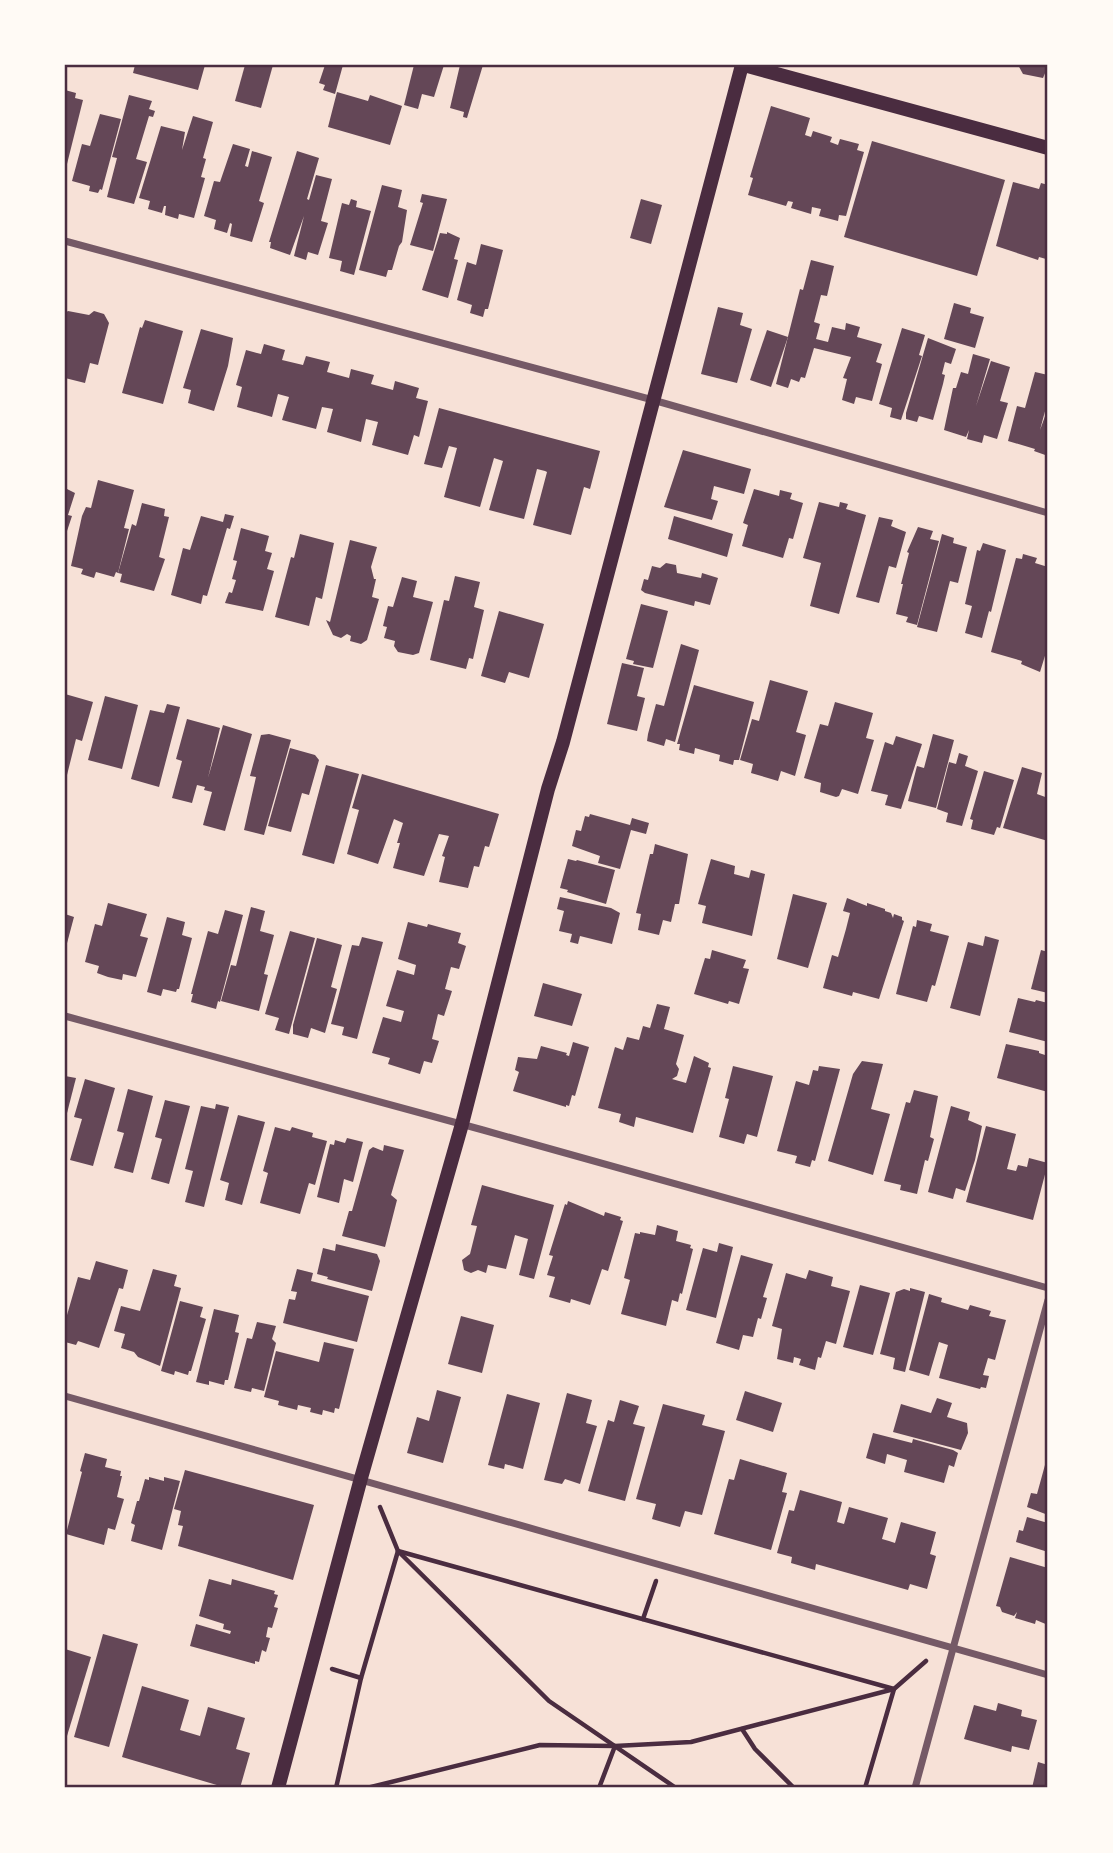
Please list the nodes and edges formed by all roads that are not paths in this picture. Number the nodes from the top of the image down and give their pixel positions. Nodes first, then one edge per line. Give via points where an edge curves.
1 (743, 65) edge
2 (1048, 148) edge
3 (65, 241) edge
4 (653, 400) junction
5 (1048, 513) edge
6 (65, 1016) edge
7 (462, 1124) junction
8 (1048, 1289) edge
9 (1048, 1300) edge
10 (65, 1396) edge
11 (361, 1478) junction
12 (953, 1649) junction
13 (1048, 1675) edge
14 (278, 1788) edge
15 (915, 1788) edge

1 - 2 main road
1 - 4 main road
3 - 4 street
4 - 5 street
4 - 7 main road
6 - 7 street
7 - 8 street
7 - 11 main road
9 - 12 street
10 - 11 street
11 - 12 street
11 - 14 main road
12 - 13 street
12 - 15 street

